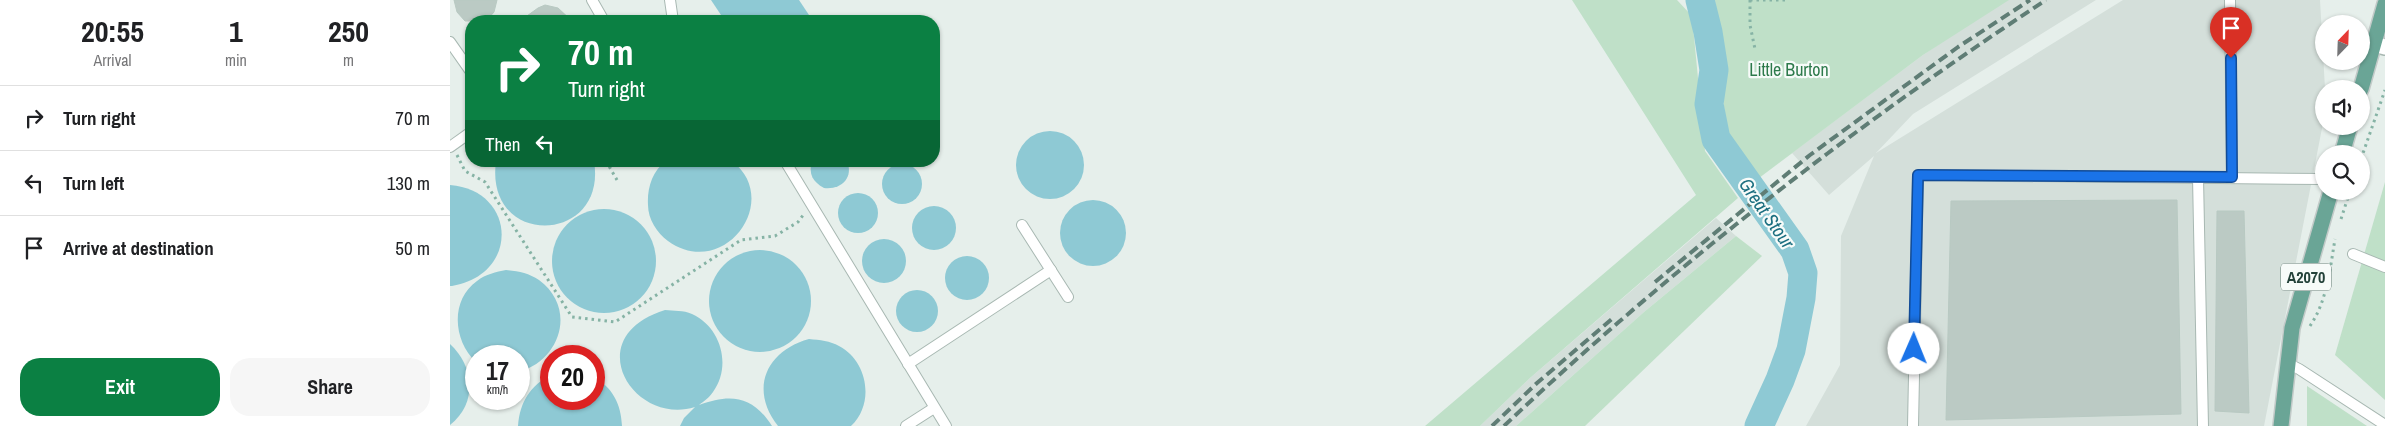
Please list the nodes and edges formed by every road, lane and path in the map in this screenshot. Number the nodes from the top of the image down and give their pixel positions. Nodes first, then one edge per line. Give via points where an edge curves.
1 (592, 0) edge
2 (670, 0) edge
3 (1750, 0) edge
4 (1789, 0) edge
5 (2230, 0) edge
6 (2385, 4) edge
7 (601, 15) edge
8 (672, 15) edge
9 (450, 42) edge
10 (2379, 46) edge
11 (1755, 49) dead end
12 (465, 63) edge
13 (2365, 80) edge
14 (2385, 90) edge
15 (465, 136) edge
16 (2366, 145) edge
17 (451, 146) edge
18 (609, 167) edge
19 (788, 167) edge
20 (2198, 177) junction
21 (2232, 177) junction
22 (2315, 179) edge
23 (617, 180) dead end
24 (2328, 200) edge
25 (2347, 200) edge
26 (811, 205) junction
27 (1022, 225) dead end
28 (2338, 227) dead end
29 (2336, 235) dead end
30 (2354, 254) dead end
31 (2385, 267) edge
32 (1051, 270) junction
33 (1068, 296) dead end
34 (2305, 333) dead end
35 (908, 364) junction
36 (2287, 364) junction
37 (934, 408) junction
38 (920, 417) dead end
39 (2385, 425) edge
40 (946, 426) edge
41 (1913, 426) edge
42 (2203, 426) edge
43 (2281, 426) edge

1 - 7 lane
2 - 8 lane
3 - 4 path
3 - 11 path via 1750,25
5 - 21 lane
6 - 10 main road
9 - 12 lane
10 - 13 main road
14 - 16 path
15 - 17 lane
17 - 26 path via 465,171 485,182 572,317 615,322 740,240 775,236 798,222
18 - 23 path
19 - 26 lane
20 - 21 lane
20 - 41 lane via 1918,175
20 - 42 lane
21 - 22 lane
24 - 36 main road, A2070 via 2292,328
25 - 28 path
26 - 35 lane
27 - 32 lane
29 - 34 path via 2318,313
30 - 31 lane
32 - 33 lane
32 - 35 lane
35 - 37 lane
36 - 39 lane via 2299,368
36 - 43 main road, A2070
37 - 38 lane
37 - 40 lane

